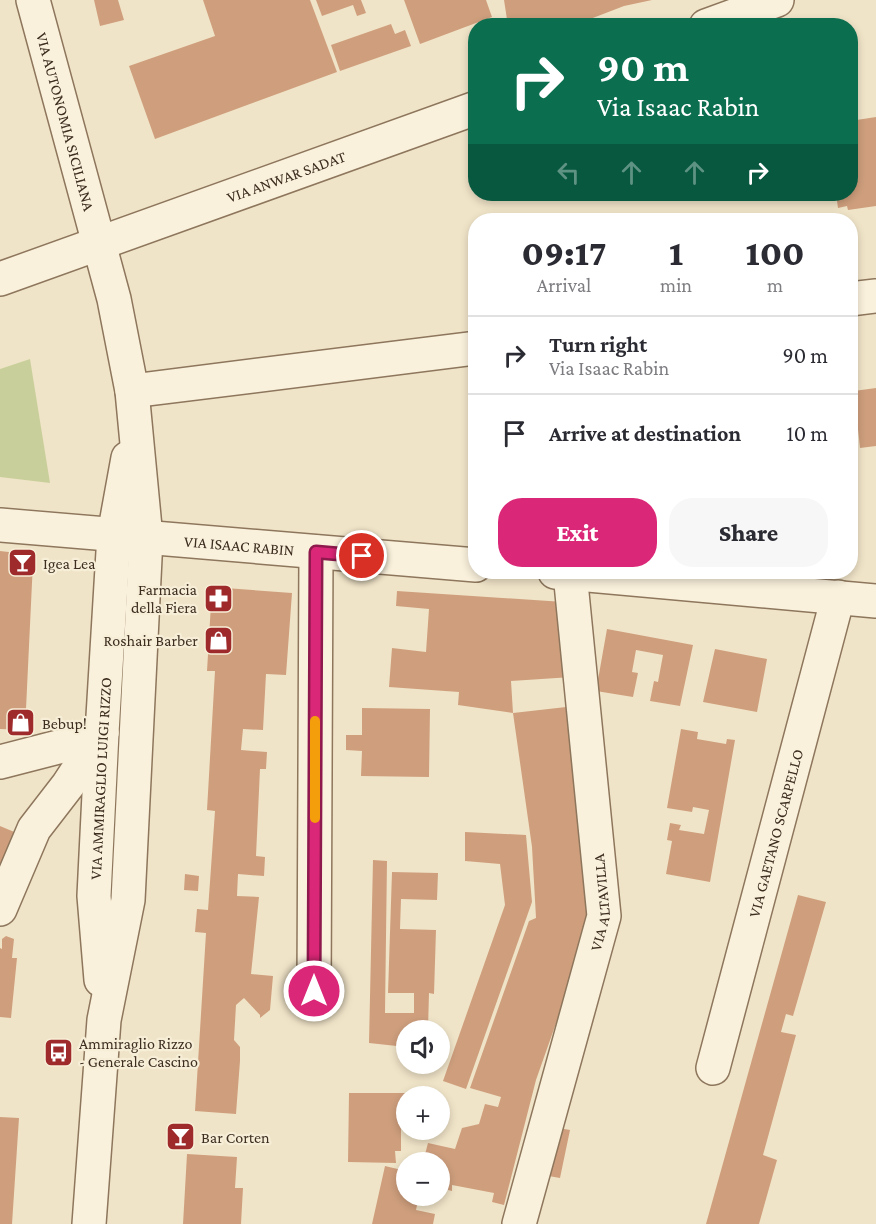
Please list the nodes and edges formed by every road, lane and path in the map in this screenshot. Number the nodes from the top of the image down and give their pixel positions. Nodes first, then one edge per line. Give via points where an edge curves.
1 (33, 0) edge
2 (777, 0) edge
3 (728, 18) edge
4 (468, 111) edge
5 (99, 244) junction
6 (0, 279) edge
7 (876, 296) edge
8 (858, 298) edge
9 (468, 349) edge
10 (132, 392) junction
11 (134, 433) junction
12 (0, 525) edge
13 (114, 535) junction
14 (146, 538) junction
15 (316, 552) junction
16 (468, 564) edge
17 (564, 579) edge
18 (640, 579) edge
19 (838, 597) junction
20 (876, 601) edge
21 (102, 733) junction
22 (0, 762) edge
23 (0, 909) edge
24 (314, 991) dead end
25 (104, 1020) junction
26 (713, 1068) dead end
27 (89, 1224) edge
28 (519, 1224) edge

1 - 5 street, VIA AUTONOMIA SICILIANA
2 - 3 street
4 - 5 street, VIA ANWAR SADAT
5 - 6 street, VIA ANWAR SADAT
5 - 10 street, VIA AUTONOMIA SICILIANA
7 - 8 street
9 - 10 street
10 - 11 street, VIA AUTONOMIA SICILIANA
11 - 13 street, VIA AMMIRAGLIO LUIGI RIZZO
11 - 14 street, VIA AMMIRAGLIO LUIGI RIZZO
12 - 13 street, VIA ISAAC RABIN
13 - 14 street, VIA ISAAC RABIN
13 - 21 street, VIA AMMIRAGLIO LUIGI RIZZO
14 - 15 street, VIA ISAAC RABIN
14 - 25 street, VIA AMMIRAGLIO LUIGI RIZZO via 128,900
15 - 16 street, VIA ISAAC RABIN
15 - 24 street
17 - 28 street, VIA ALTAVILLA via 604,916
18 - 19 street
19 - 20 street
19 - 26 street, VIA GAETANO SCARPELLO
21 - 22 street
21 - 23 street via 34,829
21 - 25 street, VIA AMMIRAGLIO LUIGI RIZZO via 94,896
25 - 27 street, VIA AMMIRAGLIO LUIGI RIZZO

